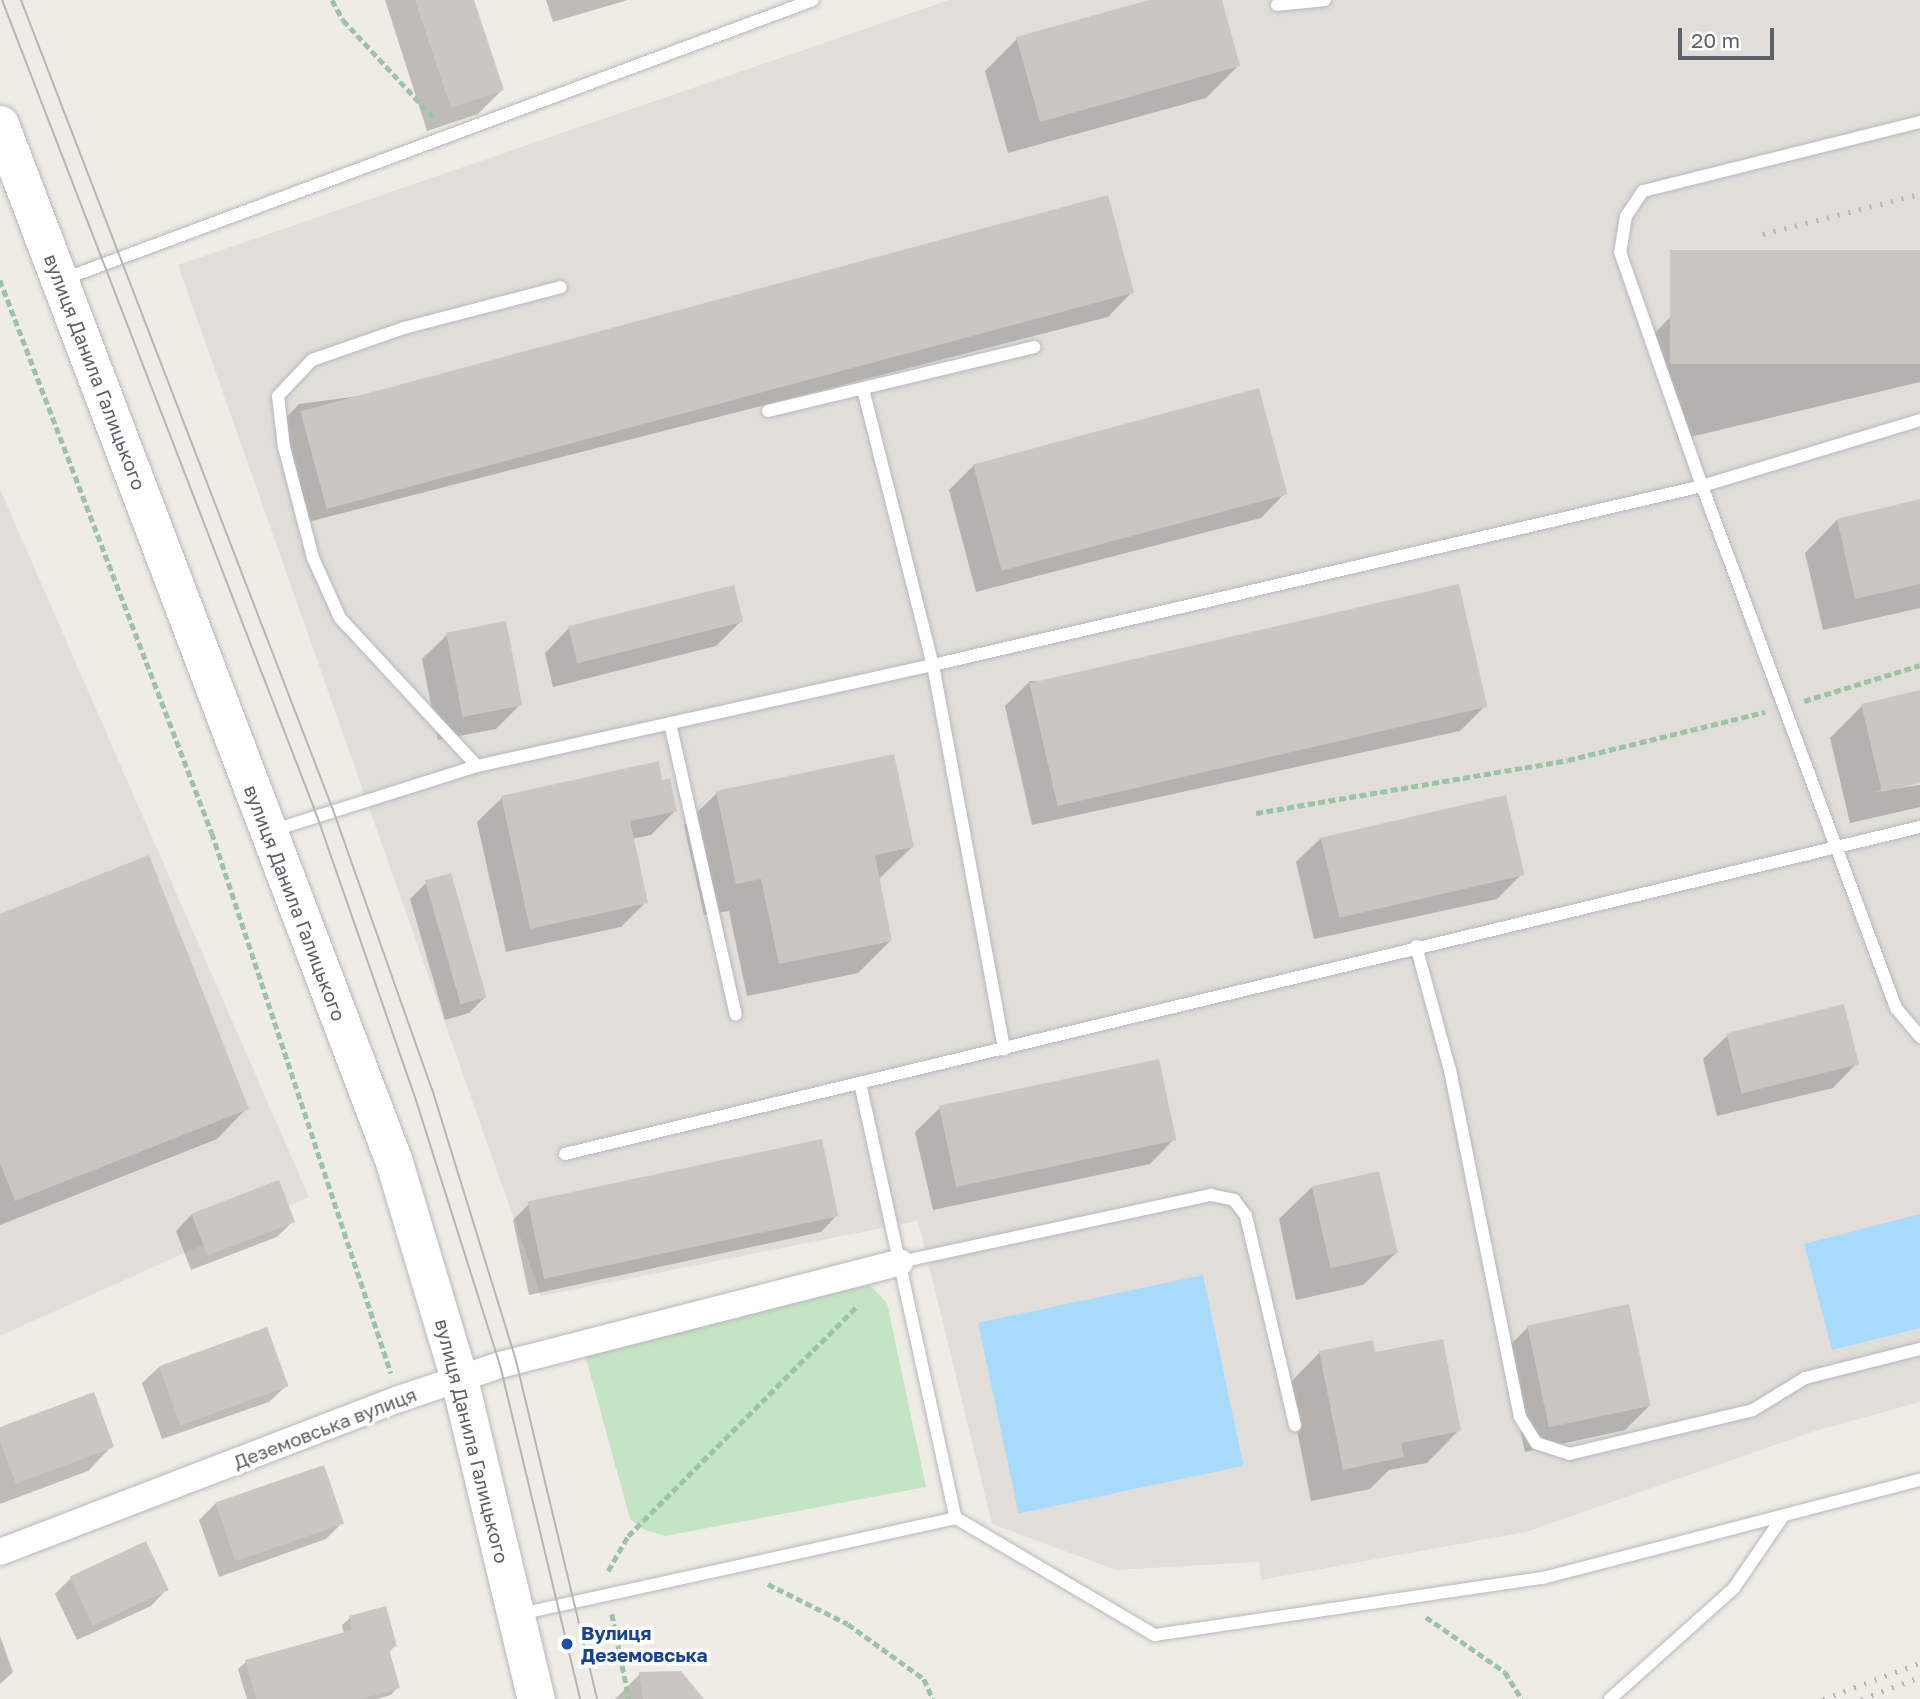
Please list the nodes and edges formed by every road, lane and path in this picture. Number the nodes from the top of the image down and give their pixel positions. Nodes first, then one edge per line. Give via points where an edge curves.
1 (332, 0) edge
2 (813, 0) edge
3 (1325, 0) edge
4 (1276, 5) dead end
5 (1920, 122) edge
6 (0, 124) edge
7 (449, 134) junction
8 (0, 280) edge
9 (60, 280) junction
10 (561, 287) dead end
11 (1034, 346) dead end
12 (863, 389) junction
13 (768, 411) dead end
14 (1920, 420) edge
15 (1702, 486) junction
16 (933, 665) junction
17 (1920, 665) edge
18 (1786, 707) junction
19 (670, 723) junction
20 (477, 766) junction
21 (1256, 813) dead end
22 (1920, 827) edge
23 (268, 832) junction
24 (1839, 846) junction
25 (1416, 946) junction
26 (736, 1015) dead end
27 (1920, 1037) edge
28 (1004, 1049) junction
29 (860, 1083) junction
30 (565, 1154) dead end
31 (900, 1262) junction
32 (861, 1301) dead end
33 (1920, 1349) edge
34 (458, 1379) junction
35 (399, 1399) junction
36 (1295, 1425) dead end
37 (1920, 1480) edge
38 (1784, 1516) junction
39 (956, 1518) junction
40 (0, 1552) edge
41 (731, 1566) junction
42 (600, 1596) junction
43 (1401, 1599) junction
44 (516, 1615) junction
45 (536, 1699) edge
46 (629, 1699) edge
47 (933, 1699) edge
48 (1522, 1699) edge
49 (1610, 1699) edge

1 - 7 path via 342,20
2 - 7 lane
3 - 4 lane
5 - 15 lane via 1643,191 1626,216 1620,252
6 - 9 street, вулиця Данила Галицького
7 - 9 lane
8 - 35 path via 212,833
9 - 23 street, вулиця Данила Галицького
10 - 20 lane via 404,328 312,360 278,396 284,447 313,558 340,618
11 - 12 lane
12 - 13 lane
12 - 16 lane
14 - 15 lane
15 - 16 lane
15 - 18 lane
16 - 19 lane
16 - 28 lane
17 - 18 path
18 - 21 path via 1568,760
18 - 24 lane
19 - 20 lane
19 - 26 lane
20 - 23 lane
22 - 24 lane
23 - 34 street, вулиця Данила Галицького via 394,1162
24 - 25 lane
24 - 27 lane via 1896,1008
25 - 28 lane
25 - 33 lane via 1450,1070 1520,1417 1536,1443 1569,1454 1753,1410 1805,1378
28 - 29 lane
29 - 30 lane
29 - 31 lane
31 - 34 street, Деземовська вулиця
31 - 36 lane via 1211,1195 1234,1200 1246,1216
31 - 39 lane
32 - 42 path via 628,1536
34 - 35 street, Деземовська вулиця
34 - 44 street, вулиця Данила Галицького
35 - 40 street, Деземовська вулиця
37 - 38 lane
38 - 43 lane via 1543,1578
38 - 49 lane via 1734,1588
39 - 41 lane
39 - 43 lane via 1154,1635
41 - 42 lane
41 - 47 path via 848,1624 924,1679
42 - 44 lane
42 - 46 path
43 - 48 path via 1505,1672
44 - 45 street, вулиця Данила Галицького

